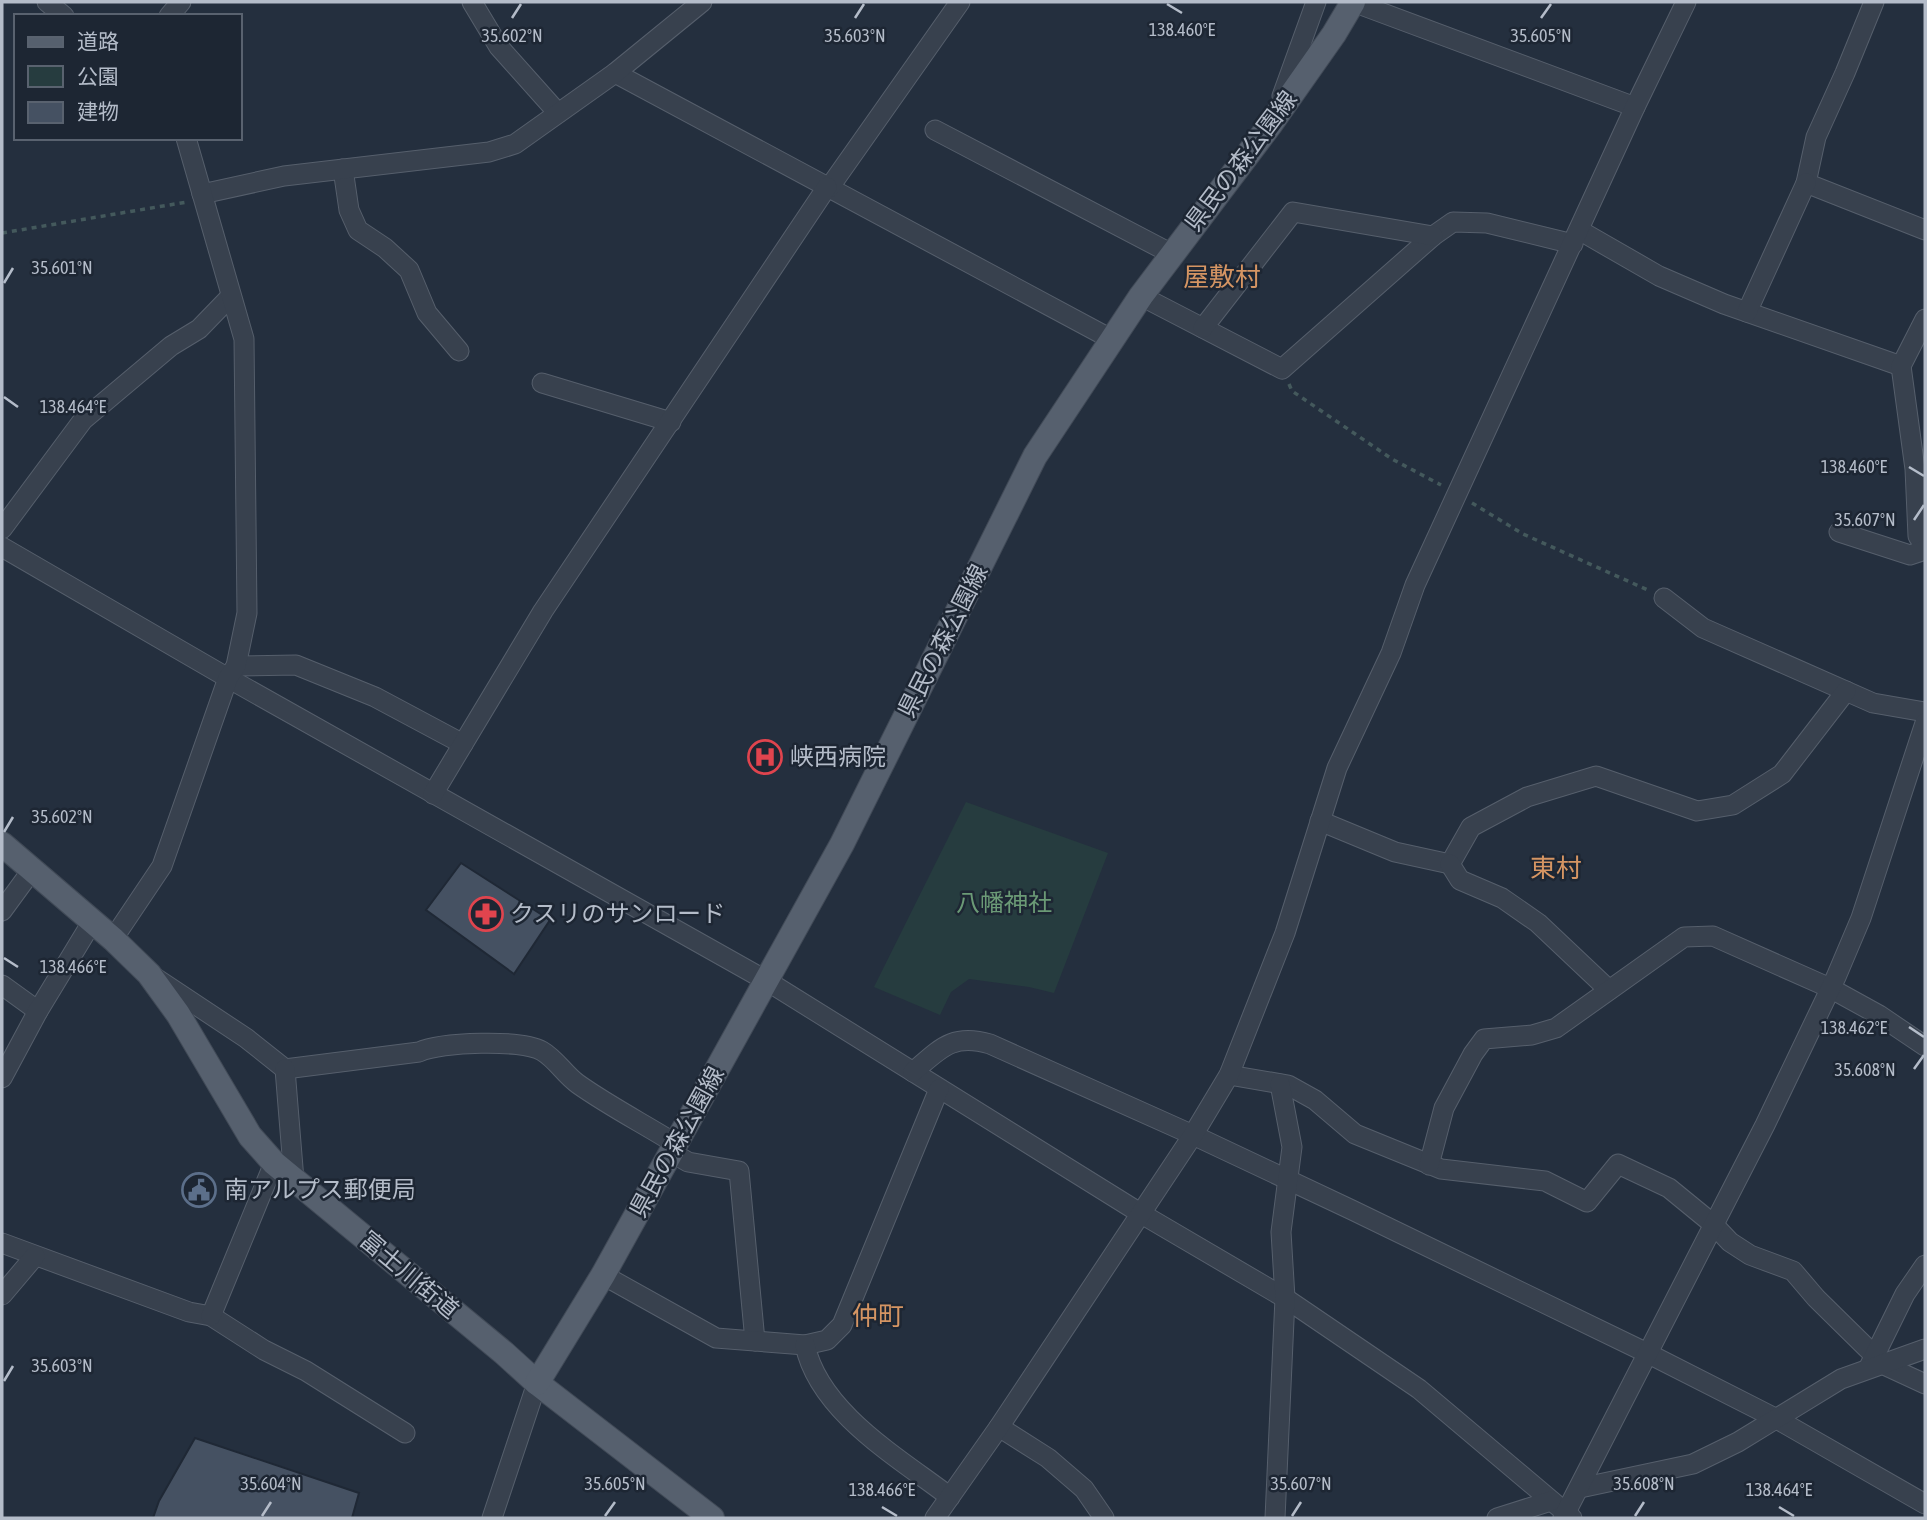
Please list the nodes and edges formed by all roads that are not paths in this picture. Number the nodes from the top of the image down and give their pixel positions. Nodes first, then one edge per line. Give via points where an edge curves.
1 (702, 2) edge
2 (960, 2) edge
3 (1316, 2) edge
4 (1353, 2) edge
5 (1686, 2) edge
6 (1874, 2) edge
7 (479, 4) edge
8 (615, 73) junction
9 (1634, 107) junction
10 (558, 113) junction
11 (1270, 125) junction
12 (935, 130) dead end
13 (187, 140) edge
14 (343, 169) junction
15 (1806, 183) junction
16 (828, 188) junction
17 (203, 197) junction
18 (1925, 230) edge
19 (1433, 236) junction
20 (1576, 237) junction
21 (1172, 254) junction
22 (1141, 296) junction
23 (230, 298) junction
24 (1747, 313) junction
25 (1925, 319) edge
26 (1203, 328) junction
27 (1111, 340) junction
28 (459, 351) dead end
29 (1901, 366) junction
30 (542, 383) dead end
31 (671, 422) junction
32 (1920, 469) edge
33 (2, 529) edge
34 (1839, 532) dead end
35 (2, 547) edge
36 (1925, 549) edge
37 (1664, 598) road end
38 (232, 672) junction
39 (1846, 691) junction
40 (1925, 712) edge
41 (1925, 723) edge
42 (463, 744) junction
43 (433, 794) junction
44 (1320, 821) junction
45 (2, 844) edge
46 (1450, 864) junction
47 (32, 870) junction
48 (2, 911) edge
49 (92, 922) junction
50 (113, 939) junction
51 (149, 974) junction
52 (767, 981) junction
53 (2, 985) edge
54 (1830, 988) junction
55 (1609, 990) junction
56 (38, 1011) junction
57 (1925, 1046) edge
58 (285, 1069) junction
59 (913, 1072) junction
60 (1229, 1076) junction
61 (2, 1078) edge
62 (1280, 1084) junction
63 (939, 1089) junction
64 (1193, 1135) junction
65 (673, 1148) junction
66 (274, 1163) junction
67 (1429, 1165) junction
68 (294, 1180) junction
69 (1287, 1181) junction
70 (1140, 1213) junction
71 (1713, 1224) junction
72 (2, 1243) edge
73 (35, 1256) junction
74 (1925, 1265) edge
75 (603, 1275) junction
76 (2, 1294) edge
77 (1285, 1297) junction
78 (211, 1316) junction
79 (755, 1341) junction
80 (805, 1345) junction
81 (1925, 1349) edge
82 (1647, 1353) junction
83 (1876, 1364) junction
84 (537, 1383) junction
85 (1925, 1384) edge
86 (1775, 1418) junction
87 (999, 1427) junction
88 (405, 1433) dead end
89 (1580, 1488) junction
90 (950, 1496) junction
91 (1925, 1504) edge
92 (1563, 1513) edge
93 (492, 1518) edge
94 (712, 1518) edge
95 (935, 1518) edge
96 (1104, 1518) edge
97 (1275, 1518) edge
98 (1497, 1518) edge

1 - 8 street
2 - 16 street
3 - 11 street
4 - 9 street
4 - 11 main road, 県民の森公園線
5 - 9 street
6 - 15 street via 1816,137
7 - 10 street via 499,47
8 - 10 street
8 - 16 street
9 - 20 street
10 - 14 street via 514,144 489,152
11 - 21 main road, 県民の森公園線
12 - 21 street
13 - 17 street
14 - 17 street via 284,176
14 - 28 street via 349,210 358,230 409,270 426,313
15 - 18 street
15 - 24 street
16 - 27 street
16 - 31 street
17 - 23 street
19 - 20 street via 1453,222
19 - 26 street via 1293,212
19 - 26 street via 1282,369
20 - 24 street
20 - 44 street via 1415,584 1391,653 1337,768
21 - 22 main road, 県民の森公園線
22 - 26 street
22 - 27 main road, 県民の森公園線
23 - 33 street via 83,420
23 - 38 street via 244,339 247,613
24 - 29 street
25 - 29 street
27 - 52 main road, 県民の森公園線 via 1035,456 842,844
29 - 32 street
30 - 31 street
31 - 42 street via 543,611
32 - 36 street via 1918,536
34 - 36 street via 1910,555
35 - 38 street
37 - 39 street via 1703,628
38 - 42 street via 296,665 375,697
38 - 43 street
38 - 50 street via 162,866
39 - 40 street via 1873,702
39 - 46 street via 1782,774 1733,805 1697,811 1596,776 1527,797 1471,827
41 - 54 street via 1861,918
42 - 43 street
43 - 52 street
44 - 46 street via 1395,852
44 - 60 street via 1285,933
45 - 47 main road, 富士川街道
46 - 55 street via 1460,880 1502,898 1538,923
47 - 48 street
47 - 49 main road, 富士川街道
49 - 50 main road, 富士川街道
49 - 56 street
50 - 51 main road, 富士川街道
51 - 58 street
51 - 66 main road, 富士川街道 via 250,1136
52 - 59 street
52 - 65 main road, 県民の森公園線
53 - 56 street
54 - 55 street via 1713,936 1684,937
54 - 57 street
54 - 71 street
55 - 67 street via 1556,1028 1484,1040 1444,1108
56 - 61 street
58 - 65 street via 458,1044 507,1044 541,1050 577,1083
58 - 68 street
59 - 63 street
59 - 64 street via 940,1049 972,1038
60 - 62 street
60 - 64 street
62 - 67 street via 1315,1100 1355,1133
62 - 69 street via 1292,1147
63 - 70 street
63 - 80 street via 842,1325 827,1340
64 - 69 street
64 - 70 street
65 - 75 main road, 県民の森公園線
65 - 79 street via 688,1162 739,1171
66 - 68 main road, 富士川街道
66 - 78 street
67 - 71 street via 1545,1181 1587,1202 1618,1164 1669,1188
68 - 84 main road, 富士川街道
69 - 77 street via 1281,1232
69 - 82 street
70 - 77 street
70 - 87 street
71 - 82 street
71 - 83 street via 1750,1255 1793,1271
72 - 73 street
73 - 76 street
73 - 78 street
74 - 83 street via 1905,1294
75 - 79 street via 716,1338
75 - 84 main road, 県民の森公園線
77 - 92 street via 1419,1389
77 - 97 street
78 - 88 street
79 - 80 street
80 - 90 street via 823,1388 860,1429
81 - 83 street
82 - 86 street
82 - 89 street
83 - 85 street
83 - 86 street
84 - 93 street
84 - 94 main road, 富士川街道
86 - 89 street via 1693,1464
86 - 91 street
87 - 90 street
87 - 96 street via 1066,1473
89 - 92 street
90 - 95 street
92 - 98 street

